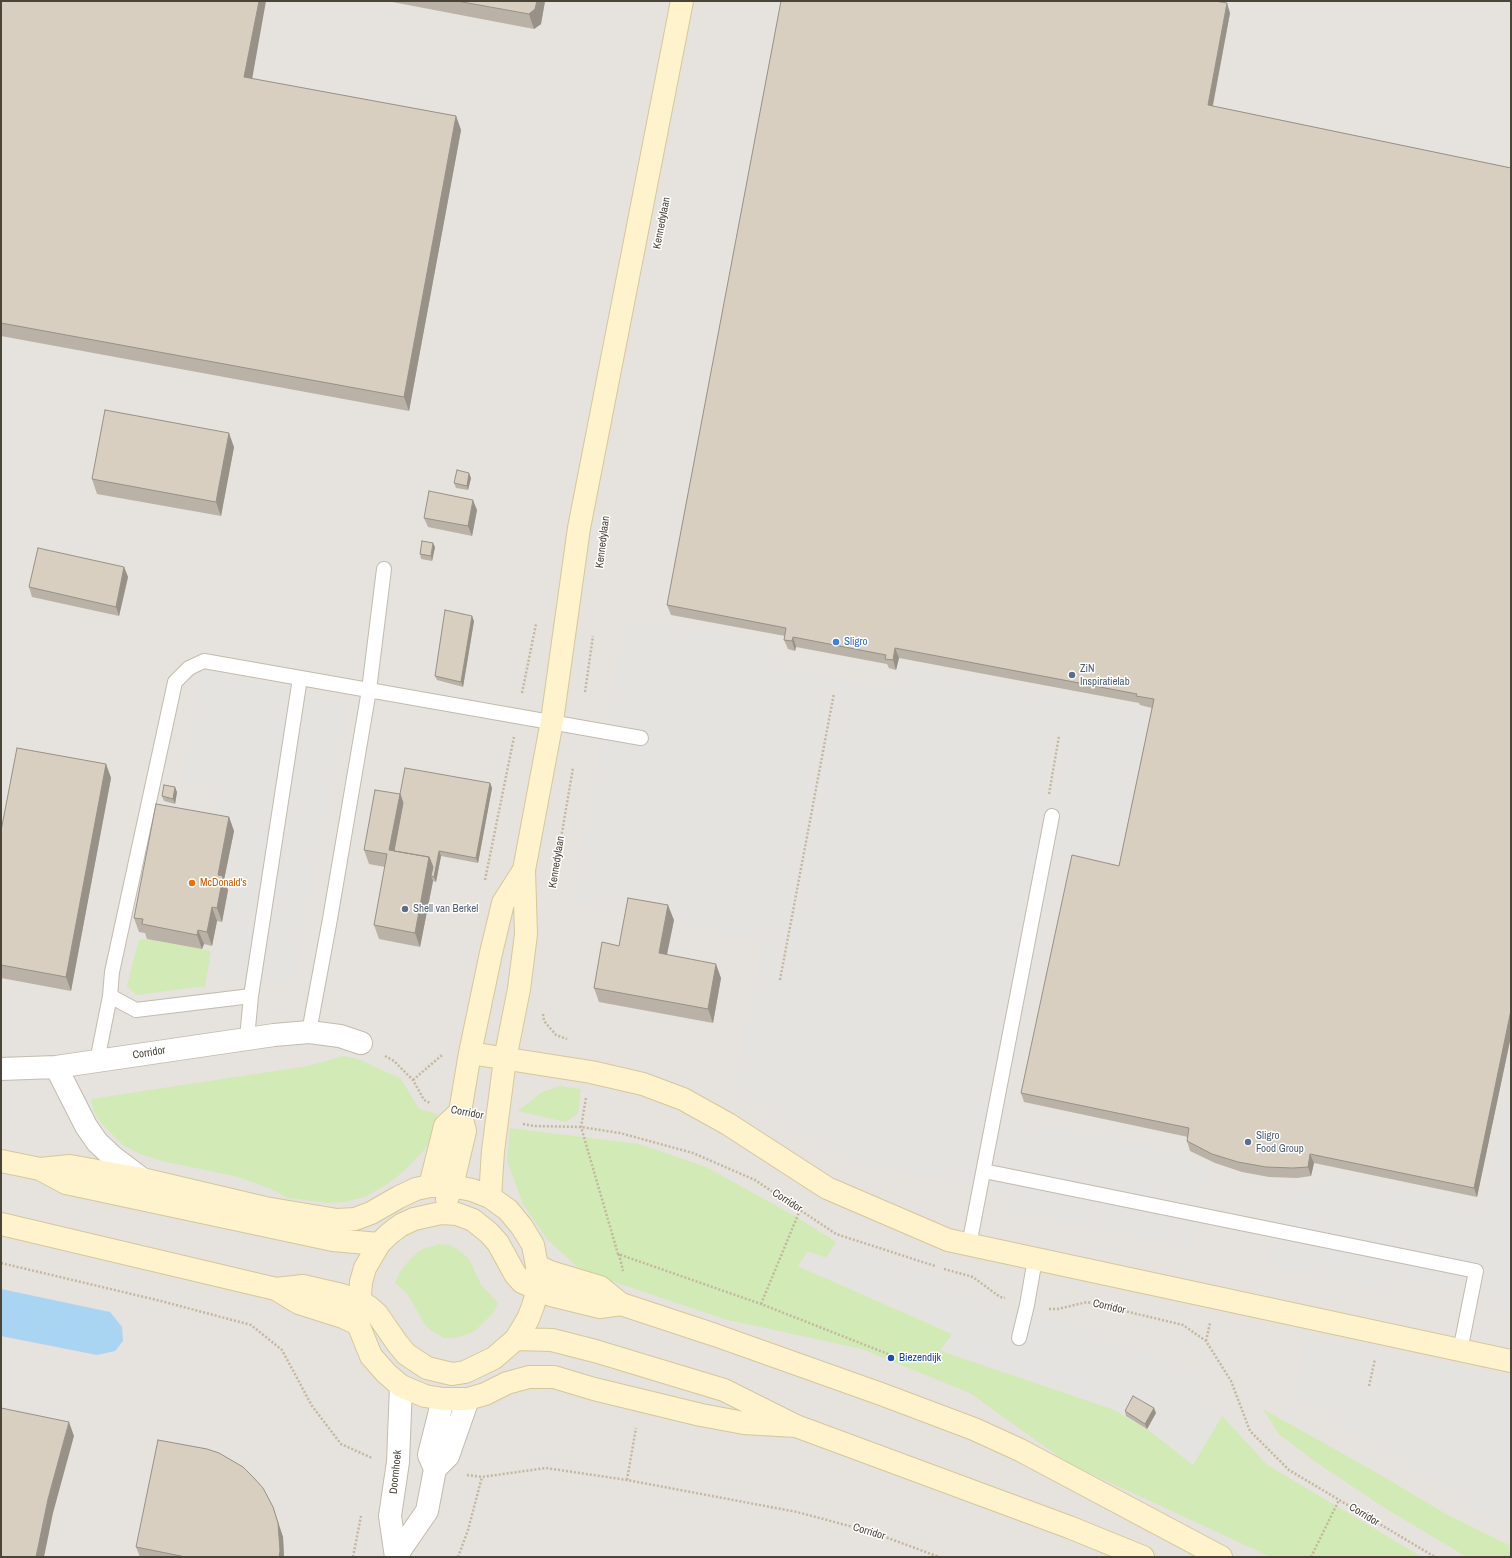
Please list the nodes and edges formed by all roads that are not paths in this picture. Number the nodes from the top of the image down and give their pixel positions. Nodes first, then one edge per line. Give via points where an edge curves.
1 (682, 1) edge
2 (384, 569) dead end
3 (300, 678) junction
4 (369, 690) junction
5 (552, 721) junction
6 (641, 738) dead end
7 (1052, 816) dead end
8 (524, 870) junction
9 (110, 996) junction
10 (251, 996) junction
11 (309, 1032) junction
12 (247, 1038) junction
13 (361, 1043) road end
14 (470, 1053) junction
15 (505, 1059) junction
16 (97, 1061) junction
17 (56, 1067) junction
18 (1, 1070) edge
19 (460, 1112) junction
20 (1, 1161) edge
21 (40, 1169) junction
22 (984, 1171) junction
23 (142, 1179) junction
24 (430, 1186) junction
25 (452, 1186) junction
26 (490, 1197) junction
27 (441, 1213) junction
28 (1, 1224) edge
29 (379, 1244) junction
30 (969, 1245) junction
31 (1035, 1259) junction
32 (537, 1266) junction
33 (276, 1289) junction
34 (538, 1289) junction
35 (359, 1301) junction
36 (621, 1304) junction
37 (358, 1324) junction
38 (1019, 1338) dead end
39 (516, 1339) junction
40 (1460, 1351) junction
41 (1511, 1361) edge
42 (452, 1374) junction
43 (401, 1386) junction
44 (443, 1399) junction
45 (468, 1399) junction
46 (796, 1426) junction
47 (435, 1469) junction
48 (396, 1557) edge
49 (1143, 1557) edge
50 (1221, 1557) edge

1 - 5 main road, Kennedylaan via 579,528
2 - 4 lane
3 - 4 lane
3 - 9 lane via 204,661 189,668 175,682 112,972
3 - 10 lane
4 - 5 lane
4 - 11 lane
5 - 6 lane
5 - 8 main road, Kennedylaan
7 - 22 lane
8 - 14 main road, Kennedylaan via 503,903
8 - 15 main road, Kennedylaan via 526,934 519,989
9 - 10 lane via 136,1010
9 - 16 lane
10 - 12 lane
11 - 12 street, Corridor
11 - 13 street, Corridor via 340,1036
12 - 16 street, Corridor
14 - 15 main road
14 - 19 main road, Kennedylaan
15 - 26 main road, Kennedylaan
15 - 30 main road via 636,1082 683,1099 728,1124 827,1188 948,1240
16 - 17 street, Corridor
17 - 18 street, Corridor
17 - 23 street via 97,1142 113,1158
19 - 24 main road via 445,1126
19 - 25 main road, Kennedylaan via 465,1131
20 - 21 main road
21 - 23 main road via 70,1166
21 - 29 main road via 66,1183 333,1240
22 - 30 lane
22 - 40 lane via 1476,1271
23 - 24 main road via 265,1208 337,1220 355,1219 416,1189
24 - 25 main road
25 - 26 main road
25 - 27 main road, Kennedylaan
26 - 32 main road via 508,1210 522,1227 533,1245
27 - 29 main road via 414,1219 401,1225
27 - 34 main road via 457,1214 473,1220 498,1243 518,1278
28 - 33 main road
29 - 35 main road via 365,1268
30 - 31 main road
31 - 38 lane
31 - 40 main road
32 - 34 main road
32 - 36 main road via 600,1287
33 - 35 main road via 303,1286
33 - 37 main road via 299,1303
34 - 36 main road via 600,1307
34 - 39 main road via 528,1319
35 - 37 main road
35 - 42 main road via 377,1314 406,1354 427,1368
36 - 50 main road via 974,1429 1020,1450
37 - 43 main road via 371,1356
39 - 42 main road via 494,1358 466,1372
39 - 46 main road via 552,1340 724,1390
40 - 41 main road
42 - 44 main road
43 - 44 main road via 425,1396
43 - 48 street, Doornhoek via 398,1462 390,1516
44 - 45 main road
44 - 47 street, Doornhoek via 429,1455
45 - 46 main road via 529,1377 554,1378 744,1424
45 - 47 street via 448,1456
46 - 49 main road
47 - 48 street, Doornhoek via 427,1511

